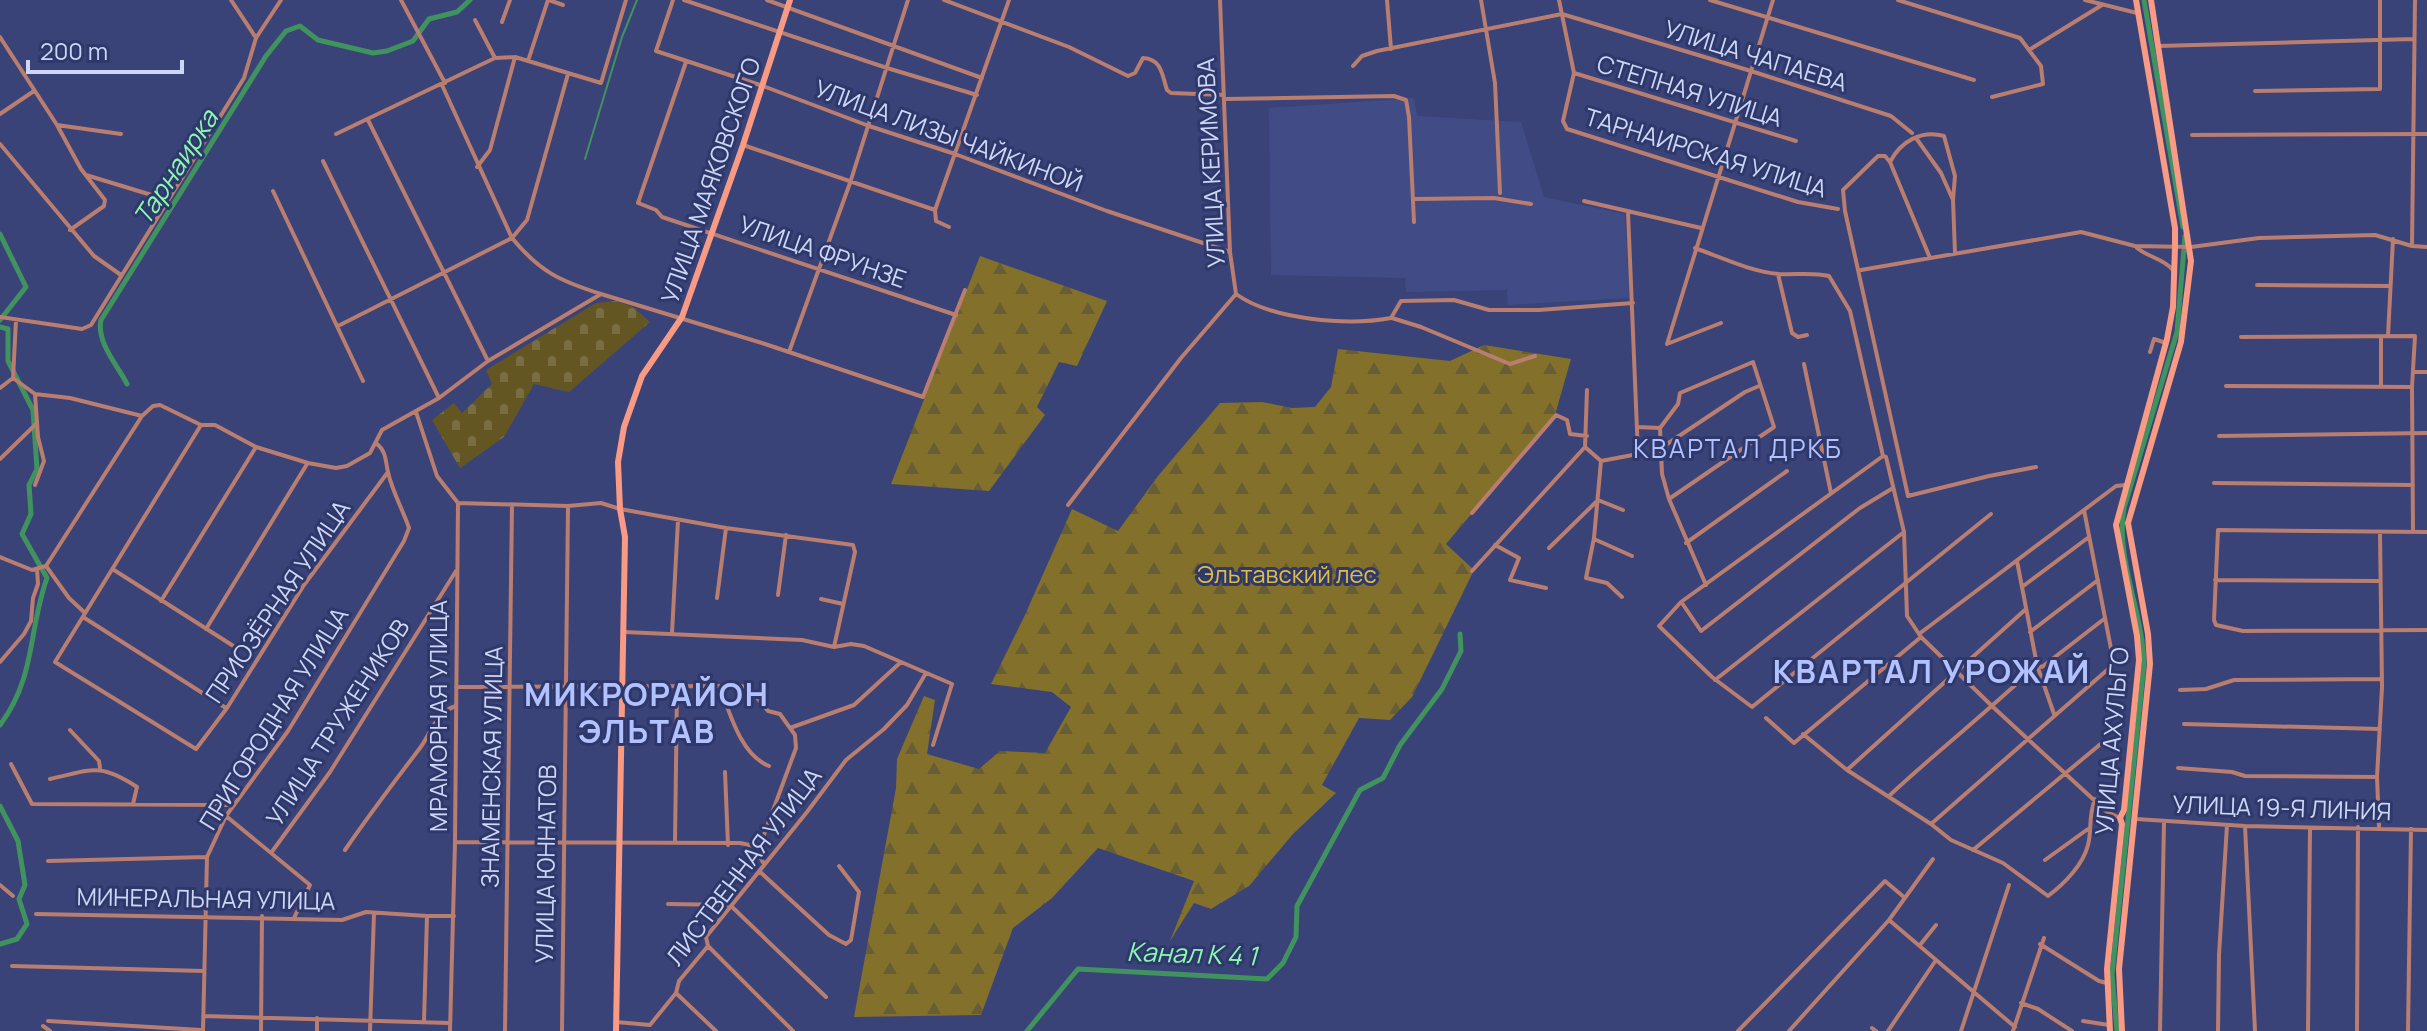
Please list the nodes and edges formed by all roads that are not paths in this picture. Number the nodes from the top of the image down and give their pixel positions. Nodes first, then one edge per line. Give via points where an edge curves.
1 (231, 0) edge
2 (281, 0) edge
3 (401, 0) edge
4 (510, 0) edge
5 (548, 0) edge
6 (626, 0) edge
7 (673, 0) edge
8 (684, 0) edge
9 (767, 0) edge
10 (908, 0) edge
11 (944, 0) edge
12 (1009, 0) edge
13 (1220, 0) edge
14 (1387, 0) edge
15 (1481, 0) edge
16 (1559, 0) edge
17 (1710, 0) edge
18 (1773, 0) edge
19 (1898, 0) edge
20 (2085, 0) edge
21 (2136, 0) edge
22 (2151, 0) edge
23 (2380, 0) edge
24 (2415, 0) edge
25 (789, 3) edge
26 (563, 5) dead end
27 (2102, 5) junction
28 (2138, 13) junction
29 (1562, 14) junction
30 (1768, 18) junction
31 (475, 20) dead end
32 (502, 22) dead end
33 (1001, 23) junction
34 (1487, 30) junction
35 (780, 31) junction
36 (256, 38) junction
37 (2381, 39) junction
38 (2414, 39) junction
39 (1, 40) edge
40 (2158, 46) junction
41 (895, 47) junction
42 (1391, 49) junction
43 (2029, 50) junction
44 (515, 57) junction
45 (495, 58) junction
46 (528, 61) junction
47 (686, 62) junction
48 (1353, 66) dead end
49 (887, 68) junction
50 (1751, 71) junction
51 (1574, 73) junction
52 (568, 74) junction
53 (982, 78) junction
54 (1974, 80) dead end
55 (443, 84) junction
56 (763, 86) junction
57 (34, 91) junction
58 (2255, 91) dead end
59 (977, 95) junction
60 (1224, 97) junction
61 (1992, 97) dead end
62 (0, 114) edge
63 (368, 119) junction
64 (1735, 123) junction
65 (57, 125) junction
66 (869, 126) junction
67 (121, 134) dead end
68 (336, 134) dead end
69 (2412, 134) junction
70 (2427, 134) edge
71 (2192, 135) dead end
72 (1914, 136) junction
73 (1796, 141) dead end
74 (0, 144) edge
75 (743, 145) junction
76 (955, 154) junction
77 (323, 161) dead end
78 (1890, 162) junction
79 (477, 167) junction
80 (85, 174) junction
81 (1718, 176) junction
82 (850, 183) junction
83 (273, 191) dead end
84 (1500, 193) dead end
85 (1413, 199) junction
86 (168, 200) junction
87 (1953, 200) junction
88 (1584, 201) dead end
89 (1531, 204) dead end
90 (1838, 209) dead end
91 (935, 210) junction
92 (1628, 212) junction
93 (1414, 222) dead end
94 (949, 227) dead end
95 (1701, 228) junction
96 (70, 230) junction
97 (713, 233) junction
98 (512, 238) junction
99 (2393, 239) junction
100 (2135, 246) junction
101 (2412, 246) junction
102 (2177, 247) junction
103 (2191, 247) junction
104 (2427, 247) edge
105 (1695, 248) junction
106 (1230, 252) junction
107 (1955, 254) junction
108 (1930, 258) junction
109 (820, 269) junction
110 (1860, 270) junction
111 (444, 272) junction
112 (2175, 273) junction
113 (1778, 274) junction
114 (121, 275) junction
115 (2257, 285) dead end
116 (2389, 286) junction
117 (965, 290) dead end
118 (601, 294) junction
119 (1236, 294) junction
120 (391, 299) junction
121 (1633, 303) junction
122 (956, 315) junction
123 (0, 317) edge
124 (682, 317) junction
125 (1391, 318) junction
126 (16, 320) junction
127 (1721, 323) dead end
128 (338, 326) junction
129 (1807, 335) dead end
130 (2241, 337) dead end
131 (2381, 337) junction
132 (2388, 337) junction
133 (2166, 343) junction
134 (789, 352) junction
135 (2150, 352) dead end
136 (1535, 356) dead end
137 (488, 361) junction
138 (1804, 364) dead end
139 (2414, 372) junction
140 (2427, 372) edge
141 (13, 378) junction
142 (363, 381) dead end
143 (1759, 386) junction
144 (2226, 386) dead end
145 (2381, 387) junction
146 (2412, 387) junction
147 (0, 388) edge
148 (1587, 390) dead end
149 (35, 394) junction
150 (439, 398) junction
151 (416, 412) junction
152 (142, 416) junction
153 (37, 424) junction
154 (201, 425) junction
155 (1637, 427) junction
156 (1660, 428) junction
157 (2413, 433) junction
158 (2427, 433) edge
159 (1587, 436) junction
160 (2219, 436) dead end
161 (375, 443) junction
162 (256, 447) junction
163 (1585, 447) junction
164 (1661, 448) junction
165 (1884, 457) junction
166 (0, 459) edge
167 (1601, 461) junction
168 (308, 463) junction
169 (2036, 467) dead end
170 (1787, 471) dead end
171 (388, 472) junction
172 (2214, 483) dead end
173 (35, 485) dead end
174 (2125, 485) junction
175 (2413, 485) junction
176 (1893, 488) junction
177 (1831, 493) junction
178 (1669, 499) junction
179 (1598, 500) junction
180 (458, 503) junction
181 (512, 505) junction
182 (1068, 505) dead end
183 (568, 506) junction
184 (620, 509) junction
185 (1623, 510) dead end
186 (2084, 510) junction
187 (1472, 513) dead end
188 (1991, 514) dead end
189 (678, 520) junction
190 (726, 528) junction
191 (1904, 532) junction
192 (2413, 532) junction
193 (2427, 532) edge
194 (2380, 533) junction
195 (786, 535) junction
196 (2089, 537) junction
197 (1594, 538) junction
198 (1686, 543) junction
199 (1495, 545) junction
200 (1549, 548) dead end
201 (1632, 556) dead end
202 (2, 559) edge
203 (2017, 561) junction
204 (45, 566) junction
205 (0, 567) edge
206 (38, 569) junction
207 (457, 569) junction
208 (114, 570) junction
209 (1472, 571) dead end
210 (2098, 580) junction
211 (2215, 580) junction
212 (2379, 581) junction
213 (1906, 583) junction
214 (1706, 585) junction
215 (2022, 587) junction
216 (1546, 588) dead end
217 (778, 595) dead end
218 (1622, 597) dead end
219 (717, 598) dead end
220 (821, 599) dead end
221 (161, 601) junction
222 (1681, 602) junction
223 (843, 604) junction
224 (2026, 609) junction
225 (84, 615) junction
226 (2105, 618) junction
227 (206, 629) junction
228 (2380, 629) junction
229 (2427, 630) edge
230 (622, 632) junction
231 (2030, 632) junction
232 (672, 633) junction
233 (1920, 635) junction
234 (235, 647) dead end
235 (834, 647) junction
236 (0, 662) edge
237 (901, 662) junction
238 (2037, 665) junction
239 (1956, 671) junction
240 (926, 673) junction
241 (2381, 679) junction
242 (1715, 680) junction
243 (621, 686) junction
244 (456, 687) junction
245 (566, 687) junction
246 (677, 687) junction
247 (720, 687) junction
248 (511, 688) junction
249 (2180, 690) dead end
250 (456, 706) junction
251 (1993, 707) junction
252 (227, 708) junction
253 (2054, 715) junction
254 (1766, 718) dead end
255 (2184, 724) dead end
256 (790, 728) junction
257 (2380, 729) junction
258 (70, 730) dead end
259 (1803, 734) junction
260 (2027, 739) junction
261 (2103, 742) dead end
262 (933, 745) dead end
263 (11, 764) dead end
264 (769, 766) dead end
265 (100, 768) junction
266 (2178, 768) dead end
267 (1847, 770) junction
268 (725, 772) dead end
269 (2065, 773) junction
270 (2377, 777) junction
271 (50, 779) dead end
272 (1889, 796) junction
273 (2095, 799) junction
274 (133, 804) junction
275 (233, 805) junction
276 (226, 816) junction
277 (2120, 818) junction
278 (2136, 819) junction
279 (2164, 822) junction
280 (1931, 824) junction
281 (2227, 825) junction
282 (2245, 826) junction
283 (2358, 827) junction
284 (2379, 827) junction
285 (2310, 828) junction
286 (2088, 829) junction
287 (2411, 829) junction
288 (2427, 830) edge
289 (455, 842) junction
290 (508, 842) junction
291 (563, 842) junction
292 (621, 842) junction
293 (675, 843) junction
294 (728, 845) junction
295 (345, 850) dead end
296 (1973, 850) junction
297 (758, 851) junction
298 (271, 853) junction
299 (207, 857) junction
300 (1933, 859) dead end
301 (2045, 860) dead end
302 (48, 861) dead end
303 (764, 864) junction
304 (839, 866) dead end
305 (759, 871) junction
306 (0, 885) edge
307 (2009, 885) dead end
308 (13, 896) dead end
309 (1905, 898) junction
310 (668, 904) dead end
311 (730, 905) junction
312 (374, 913) junction
313 (36, 914) dead end
314 (262, 916) junction
315 (427, 916) junction
316 (454, 916) junction
317 (205, 917) junction
318 (294, 918) junction
319 (1889, 920) junction
320 (1936, 925) dead end
321 (2044, 938) dead end
322 (2040, 944) junction
323 (1919, 945) junction
324 (708, 946) junction
325 (1936, 960) junction
326 (12, 966) dead end
327 (204, 971) junction
328 (2107, 983) junction
329 (1974, 991) junction
330 (676, 993) junction
331 (826, 997) dead end
332 (2021, 1003) junction
333 (203, 1016) junction
334 (261, 1017) junction
335 (317, 1018) junction
336 (370, 1020) junction
337 (48, 1021) dead end
338 (2083, 1021) dead end
339 (424, 1022) junction
340 (616, 1022) junction
341 (450, 1023) junction
342 (43, 1026) dead end
343 (650, 1028) edge
344 (2110, 1028) edge
345 (2014, 1029) edge
346 (50, 1031) edge
347 (203, 1031) edge
348 (261, 1031) edge
349 (317, 1031) edge
350 (370, 1031) edge
351 (450, 1031) edge
352 (505, 1031) edge
353 (562, 1031) edge
354 (616, 1031) edge
355 (716, 1031) edge
356 (793, 1031) edge
357 (1738, 1031) edge
358 (1789, 1031) edge
359 (1888, 1031) edge
360 (1961, 1031) edge
361 (2072, 1031) edge
362 (2122, 1031) edge
363 (2160, 1031) edge
364 (2218, 1031) edge
365 (2255, 1031) edge
366 (2308, 1031) edge
367 (2357, 1031) edge
368 (2408, 1031) edge

1 - 36 street
2 - 36 street
3 - 55 street
4 - 32 street
5 - 26 street
5 - 46 street
6 - 52 street via 603,81
7 - 47 street, УЛИЦА ЛИЗЫ ЧАЙКИНОЙ via 656,51
8 - 35 street
9 - 25 street
10 - 41 street
11 - 33 street
12 - 33 street
13 - 60 street, УЛИЦА КЕРИМОВА
14 - 42 street
15 - 34 street
16 - 29 street
17 - 30 street
18 - 30 street
19 - 43 street via 2020,38
20 - 27 street
21 - 28 main road
22 - 40 main road
23 - 37 street
24 - 38 street
25 - 35 main road, УЛИЦА МАЯКОВСКОГО
25 - 41 street
27 - 28 street
27 - 43 street
28 - 102 main road
29 - 34 street, УЛИЦА ЧАПАЕВА
29 - 50 street, УЛИЦА ЧАПАЕВА
29 - 51 street
30 - 50 street
30 - 54 street
31 - 45 street
33 - 53 street
33 - 60 street via 1069,47 1128,76 1143,58 1153,58 1171,93
34 - 42 street, УЛИЦА ЧАПАЕВА
34 - 84 street
35 - 49 street
35 - 56 main road, УЛИЦА МАЯКОВСКОГО
36 - 86 street via 244,78
37 - 38 street
37 - 40 street
37 - 58 street via 2380,89
38 - 69 street
39 - 57 street
40 - 103 main road
41 - 49 street
41 - 53 street
42 - 48 street, УЛИЦА ЧАПАЕВА via 1362,56
43 - 61 street via 2041,66 2043,84
44 - 45 street
44 - 46 street
44 - 79 street via 490,150
45 - 55 street
46 - 52 street
47 - 56 street, УЛИЦА ЛИЗЫ ЧАЙКИНОЙ
47 - 97 street, УЛИЦА ФРУНЗЕ via 637,201 662,217
49 - 59 street
49 - 66 street
50 - 64 street
50 - 72 street, УЛИЦА ЧАПАЕВА via 1891,116
51 - 64 street, СТЕПНАЯ УЛИЦА
51 - 81 street, ТАРНАИРСКАЯ УЛИЦА via 1564,126
52 - 98 street via 527,220
53 - 59 street
55 - 63 street
55 - 79 street
56 - 66 street, УЛИЦА ЛИЗЫ ЧАЙКИНОЙ
56 - 75 main road, УЛИЦА МАЯКОВСКОГО
57 - 62 street
57 - 65 street
59 - 76 street
60 - 85 street via 1401,97 1408,104
60 - 106 street, УЛИЦА КЕРИМОВА
63 - 68 street
63 - 111 street
64 - 73 street, СТЕПНАЯ УЛИЦА
64 - 81 street
65 - 67 street
65 - 80 street
66 - 76 street, УЛИЦА ЛИЗЫ ЧАЙКИНОЙ
66 - 82 street
69 - 70 street
69 - 71 street
69 - 101 street
72 - 78 street
72 - 87 street
72 - 87 street via 1944,136 1955,176
74 - 96 street
75 - 82 street
75 - 97 main road, УЛИЦА МАЯКОВСКОГО
76 - 91 street
76 - 106 street, УЛИЦА ЛИЗЫ ЧАЙКИНОЙ
77 - 120 street
78 - 108 street
78 - 110 street via 1878,156 1843,190
79 - 98 street
80 - 86 street
80 - 96 street via 106,203
81 - 90 street, ТАРНАИРСКАЯ УЛИЦА
81 - 95 street
82 - 91 street
82 - 109 street
83 - 128 street
85 - 89 street via 1494,198
85 - 93 street
86 - 114 street
87 - 107 street
88 - 92 street
91 - 94 street via 936,221
92 - 95 street
92 - 121 street
95 - 105 street
96 - 114 street
97 - 109 street, УЛИЦА ФРУНЗЕ
97 - 124 main road, УЛИЦА МАЯКОВСКОГО
98 - 111 street
98 - 118 street via 559,280
99 - 101 street
99 - 103 street via 2259,238
99 - 116 street
100 - 102 street
100 - 107 street via 2081,232
100 - 112 street
101 - 104 street
102 - 103 street
102 - 112 main road, УЛИЦА АХУЛЬГО
103 - 278 main road via 2181,342 2128,523 2150,664
105 - 113 street
105 - 127 street via 1667,344
106 - 119 street, УЛИЦА КЕРИМОВА
107 - 108 street
108 - 110 street
109 - 122 street, УЛИЦА ФРУНЗЕ
109 - 134 street
110 - 169 street via 1908,496
111 - 120 street
111 - 137 street
112 - 133 main road, УЛИЦА АХУЛЬГО
113 - 129 street via 1792,333
113 - 165 street via 1823,274 1850,311
114 - 126 street via 87,328
115 - 116 street
116 - 132 street
117 - 122 street
118 - 124 street
118 - 137 street
119 - 125 street via 1250,304 1307,318
119 - 182 street, УЛИЦА КЕРИМОВА
120 - 128 street
120 - 150 street
121 - 125 street via 1489,310 1454,300 1401,301
121 - 155 street
122 - 134 street via 923,397
123 - 126 street
124 - 134 street
124 - 184 main road, УЛИЦА МАЯКОВСКОГО via 642,376 624,427 618,462
125 - 136 street via 1510,364
126 - 141 street
128 - 142 street
130 - 131 street
131 - 132 street
131 - 145 street
132 - 139 street via 2415,336
133 - 135 street via 2154,339
133 - 174 main road, УЛИЦА АХУЛЬГО
137 - 150 street
138 - 177 street
139 - 140 street
139 - 146 street
141 - 147 street
141 - 149 street
143 - 156 street via 1753,362 1680,393
143 - 164 street
143 - 178 street via 1774,427
144 - 145 street
145 - 146 street
146 - 157 street
148 - 159 street
149 - 152 street
149 - 153 street
150 - 151 street
151 - 161 street via 382,430
151 - 180 street via 437,476
152 - 154 street via 160,405
152 - 204 street
153 - 166 street
153 - 173 street via 44,461
154 - 162 street via 222,428
154 - 208 street
155 - 156 street
155 - 167 street via 1638,454
156 - 164 street
157 - 158 street
157 - 160 street
157 - 175 street
159 - 163 street
159 - 187 street via 1570,434 1567,420 1556,415
161 - 168 street via 370,453 347,466
161 - 171 street, ПРИГОРОДНАЯ УЛИЦА via 384,452
162 - 168 street
162 - 221 street
163 - 167 street
163 - 199 street
164 - 178 street
165 - 176 street
165 - 177 street
167 - 179 street
168 - 227 street
170 - 198 street
171 - 252 street, ПРИОЗЁРНАЯ УЛИЦА via 304,585
171 - 275 street, ПРИГОРОДНАЯ УЛИЦА via 409,528 404,541 288,731
172 - 175 street
174 - 186 street
174 - 277 main road, УЛИЦА АХУЛЬГО via 2116,525 2139,660
175 - 192 street
176 - 191 street
176 - 222 street via 1701,631
177 - 214 street
178 - 198 street
179 - 185 street
179 - 197 street
179 - 200 street
180 - 181 street
180 - 207 street, МРАМОРНАЯ УЛИЦА
181 - 183 street
181 - 248 street, ЗНАМЕНСКАЯ УЛИЦА
183 - 184 street via 601,503
183 - 245 street, УЛИЦА ЮННАТОВ
184 - 189 street
184 - 230 main road, УЛИЦА МАЯКОВСКОГО via 625,537
186 - 196 street
186 - 203 street
188 - 213 street
189 - 190 street
189 - 232 street
190 - 195 street
190 - 219 street
191 - 213 street
191 - 242 street
192 - 193 street
192 - 194 street
194 - 211 street via 2218,530
194 - 212 street
195 - 217 street
195 - 223 street via 853,545
196 - 210 street
196 - 215 street
197 - 201 street
197 - 218 street via 1586,578 1607,583
198 - 214 street
199 - 209 street
199 - 216 street via 1519,558 1510,580
202 - 205 street
202 - 206 street
203 - 215 street
203 - 233 street
204 - 206 street
204 - 225 street
206 - 236 street via 31,621
207 - 244 street, МРАМОРНАЯ УЛИЦА
207 - 298 street, УЛИЦА ТРУЖЕНИКОВ via 330,772
208 - 221 street
208 - 225 street
210 - 226 street
210 - 231 street
211 - 212 street
211 - 228 street via 2216,625 2243,631
212 - 228 street
213 - 233 street via 1907,616
213 - 242 street via 1752,707
214 - 222 street
215 - 224 street
220 - 223 street
221 - 227 street
222 - 242 street via 1659,626
223 - 235 street
224 - 231 street
224 - 239 street
225 - 252 street
225 - 252 street, ПРИОЗЁРНАЯ УЛИЦА via 55,662 196,749
226 - 238 street via 2042,667
226 - 253 street via 2114,664
227 - 234 street
228 - 229 street
228 - 241 street
230 - 232 street
230 - 243 main road, УЛИЦА МАЯКОВСКОГО
231 - 238 street
232 - 235 street via 802,640
233 - 239 street
233 - 259 street
235 - 237 street via 864,646
237 - 240 street
237 - 256 street via 854,705
238 - 251 street
238 - 253 street
239 - 251 street
239 - 267 street
240 - 262 street via 952,684
240 - 303 street, ЛИСТВЕННАЯ УЛИЦА via 907,705 846,760
241 - 249 street via 2234,680
241 - 257 street
243 - 245 street
243 - 246 street
243 - 292 main road, УЛИЦА МАЯКОВСКОГО
244 - 248 street
244 - 250 street, МРАМОРНАЯ УЛИЦА
245 - 248 street
245 - 291 street, УЛИЦА ЮННАТОВ
246 - 247 street
246 - 293 street
247 - 256 street via 750,689
247 - 264 street via 753,757
248 - 290 street, ЗНАМЕНСКАЯ УЛИЦА
250 - 289 street, МРАМОРНАЯ УЛИЦА
250 - 295 street via 431,727
251 - 260 street
251 - 272 street
253 - 260 street
254 - 259 street via 1794,743
255 - 257 street
256 - 297 street via 796,748
257 - 270 street
258 - 265 street
259 - 267 street
260 - 269 street
260 - 280 street
261 - 269 street
263 - 274 street via 32,804
265 - 271 street
265 - 274 street via 137,787
266 - 270 street via 2245,776
267 - 272 street
268 - 294 street
269 - 273 street
269 - 296 street
270 - 284 street
272 - 280 street
273 - 277 street
273 - 286 street
274 - 275 street
275 - 276 street, ПРИГОРОДНАЯ УЛИЦА
276 - 298 street
276 - 299 street, ПРИГОРОДНАЯ УЛИЦА
277 - 278 main road
277 - 328 main road, УЛИЦА АХУЛЬГО
278 - 279 street, УЛИЦА 19-Я ЛИНИЯ
278 - 362 main road via 2119,969
279 - 281 street, УЛИЦА 19-Я ЛИНИЯ
279 - 363 street
280 - 296 street
281 - 282 street, УЛИЦА 19-Я ЛИНИЯ
281 - 364 street
282 - 285 street, УЛИЦА 19-Я ЛИНИЯ
282 - 365 street
283 - 284 street, УЛИЦА 19-Я ЛИНИЯ
283 - 285 street, УЛИЦА 19-Я ЛИНИЯ
283 - 367 street
284 - 287 street, УЛИЦА 19-Я ЛИНИЯ
285 - 366 street
286 - 296 street via 2088,845 2069,878 2048,896 2003,863
286 - 301 street
287 - 288 street, УЛИЦА 19-Я ЛИНИЯ
287 - 368 street
289 - 290 street
289 - 316 street, МРАМОРНАЯ УЛИЦА
290 - 291 street
290 - 352 street, ЗНАМЕНСКАЯ УЛИЦА
291 - 292 street
291 - 353 street, УЛИЦА ЮННАТОВ
292 - 293 street
292 - 340 main road, УЛИЦА МАЯКОВСКОГО
293 - 294 street
294 - 297 street via 749,844
297 - 303 street
298 - 318 street via 310,885
299 - 302 street
299 - 317 street, ПРИГОРОДНАЯ УЛИЦА
300 - 309 street
303 - 305 street, ЛИСТВЕННАЯ УЛИЦА
304 - 305 street via 859,892 846,944 829,935
305 - 311 street, ЛИСТВЕННАЯ УЛИЦА
306 - 308 street
307 - 329 street
309 - 319 street
309 - 357 street via 1885,881
310 - 311 street
311 - 324 street, ЛИСТВЕННАЯ УЛИЦА via 706,937
311 - 331 street
312 - 315 street, МИНЕРАЛЬНАЯ УЛИЦА
312 - 318 street, МИНЕРАЛЬНАЯ УЛИЦА via 342,920
312 - 336 street
313 - 317 street, МИНЕРАЛЬНАЯ УЛИЦА
314 - 317 street, МИНЕРАЛЬНАЯ УЛИЦА
314 - 318 street, МИНЕРАЛЬНАЯ УЛИЦА
314 - 334 street
315 - 316 street, МИНЕРАЛЬНАЯ УЛИЦА
315 - 339 street
316 - 341 street, МРАМОРНАЯ УЛИЦА
317 - 327 street, ПРИГОРОДНАЯ УЛИЦА
319 - 323 street
319 - 358 street
320 - 323 street
321 - 322 street
322 - 328 street
322 - 332 street
323 - 325 street
324 - 330 street, ЛИСТВЕННАЯ УЛИЦА via 679,981
324 - 356 street
325 - 329 street
325 - 359 street
326 - 327 street
327 - 333 street, ПРИГОРОДНАЯ УЛИЦА
328 - 344 main road, УЛИЦА АХУЛЬГО
329 - 345 street
329 - 360 street
330 - 343 street, ЛИСТВЕННАЯ УЛИЦА
330 - 355 street
332 - 345 street
332 - 361 street
333 - 334 street
333 - 347 street, ПРИГОРОДНАЯ УЛИЦА
334 - 335 street
334 - 348 street
335 - 336 street
335 - 349 street
336 - 339 street
336 - 350 street
337 - 347 street
338 - 344 street
339 - 341 street
340 - 343 street, ЛИСТВЕННАЯ УЛИЦА
340 - 354 main road, УЛИЦА МАЯКОВСКОГО
341 - 351 street, МРАМОРНАЯ УЛИЦА
342 - 346 street

